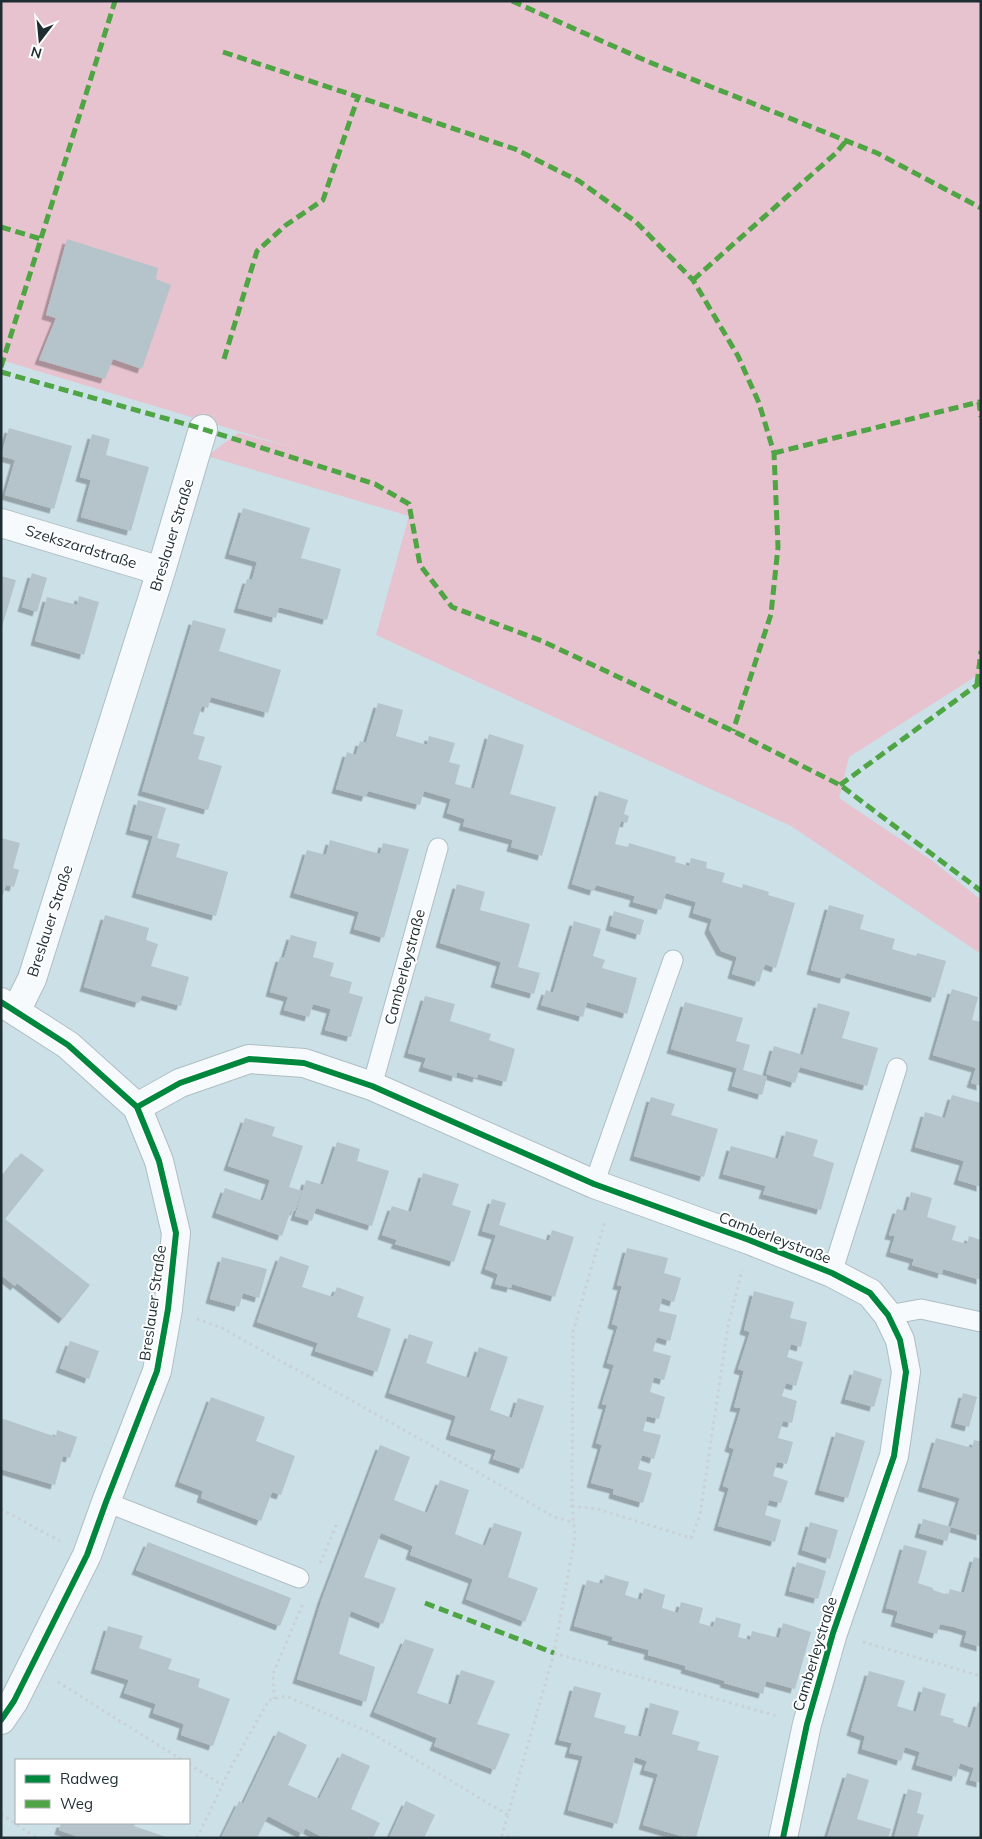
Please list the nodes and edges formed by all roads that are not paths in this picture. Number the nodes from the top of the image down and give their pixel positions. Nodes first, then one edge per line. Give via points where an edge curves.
1 (203, 429) dead end
2 (1, 523) edge
3 (161, 571) junction
4 (438, 848) dead end
5 (674, 960) dead end
6 (9, 1006) edge
7 (897, 1068) dead end
8 (372, 1086) junction
9 (137, 1107) junction
10 (604, 1188) junction
11 (832, 1272) junction
12 (888, 1315) junction
13 (981, 1322) edge
14 (106, 1502) junction
15 (299, 1578) dead end
16 (1, 1720) edge
17 (783, 1838) edge

1 - 3 street, Breslauer Straße
2 - 3 street, Szekszardstraße
3 - 6 street, Breslauer Straße via 32,979
4 - 8 lane, Camberleystraße
5 - 10 lane
6 - 9 street, Breslauer Straße via 68,1045
7 - 11 lane, Camberleystraße
8 - 9 street, Camberleystraße via 304,1063 249,1059 180,1083
8 - 10 street, Camberleystraße
9 - 14 street, Breslauer Straße via 159,1161 176,1233 157,1371
10 - 11 street, Camberleystraße
11 - 12 street, Camberleystraße via 870,1293
12 - 13 lane via 921,1309
12 - 17 street, Camberleystraße via 900,1340 906,1372 894,1456 833,1633 807,1724
14 - 15 lane
14 - 16 street, Breslauer Straße via 87,1555 14,1701

